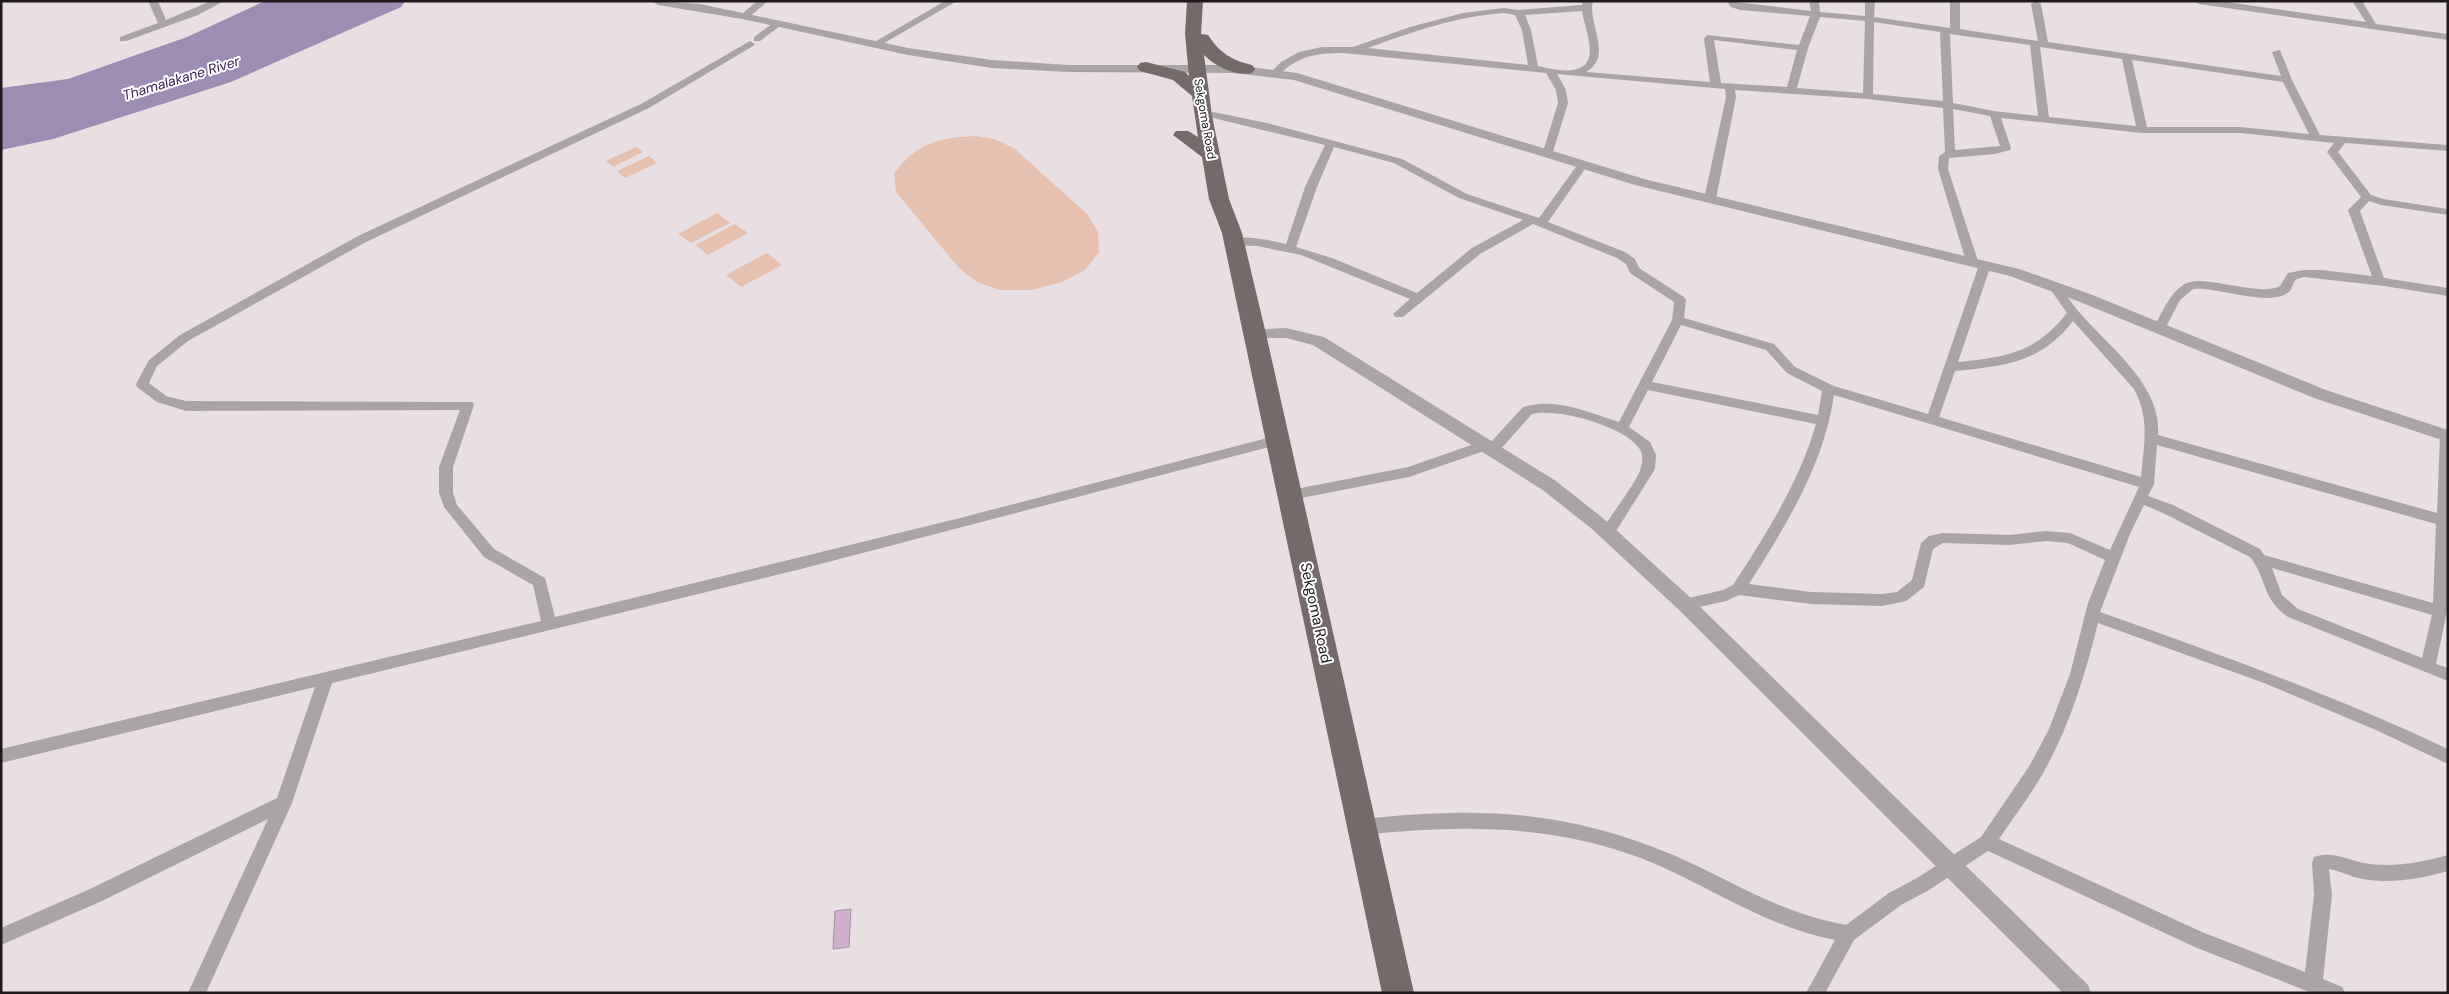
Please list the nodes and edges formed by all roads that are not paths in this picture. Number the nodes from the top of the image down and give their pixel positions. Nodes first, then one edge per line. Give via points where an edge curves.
1 (153, 1) edge
2 (219, 1) edge
3 (658, 1) edge
4 (763, 1) edge
5 (952, 1) edge
6 (1195, 1) edge
7 (1203, 1) edge
8 (1732, 1) edge
9 (1814, 1) edge
10 (1870, 1) edge
11 (1955, 1) edge
12 (2199, 1) edge
13 (2357, 1) edge
14 (2036, 4) dead end
15 (1587, 5) edge
16 (1518, 13) junction
17 (1816, 14) junction
18 (745, 16) junction
19 (1870, 19) junction
20 (164, 23) junction
21 (779, 23) junction
22 (2373, 26) junction
23 (1950, 30) junction
24 (2448, 37) edge
25 (123, 39) dead end
26 (1198, 39) junction
27 (876, 44) junction
28 (2040, 44) junction
29 (1803, 48) junction
30 (1354, 50) junction
31 (2277, 52) dead end
32 (2126, 56) junction
33 (1146, 67) junction
34 (1201, 68) junction
35 (1533, 68) junction
36 (1246, 69) junction
37 (1549, 70) junction
38 (1276, 72) junction
39 (1575, 74) junction
40 (2288, 80) junction
41 (1716, 86) junction
42 (1730, 88) junction
43 (1792, 90) junction
44 (1204, 94) junction
45 (1868, 96) junction
46 (1948, 105) junction
47 (1994, 114) junction
48 (1209, 118) junction
49 (2044, 120) junction
50 (2142, 130) junction
51 (2316, 138) junction
52 (2342, 140) junction
53 (1330, 143) junction
54 (2445, 148) edge
55 (1547, 154) junction
56 (1950, 154) junction
57 (2448, 158) edge
58 (1582, 166) junction
59 (2367, 197) junction
60 (1710, 199) junction
61 (2448, 212) edge
62 (1537, 221) junction
63 (1232, 238) junction
64 (1290, 248) junction
65 (1979, 263) junction
66 (2380, 283) junction
67 (2054, 286) junction
68 (2448, 292) edge
69 (1418, 298) junction
70 (2073, 313) junction
71 (1399, 314) dead end
72 (1678, 320) junction
73 (2160, 328) junction
74 (1255, 334) junction
75 (1949, 367) junction
76 (1645, 385) junction
77 (1829, 388) junction
78 (1932, 420) junction
79 (1824, 421) junction
80 (1622, 428) junction
81 (2447, 436) edge
82 (2151, 438) junction
83 (1279, 440) junction
84 (1490, 447) junction
85 (2147, 484) junction
86 (1291, 495) junction
87 (2141, 499) junction
88 (2445, 521) junction
89 (1608, 532) junction
90 (2114, 558) junction
91 (2260, 558) junction
92 (1738, 589) junction
93 (1684, 604) junction
94 (2440, 611) junction
95 (2092, 615) junction
96 (549, 625) junction
97 (2428, 666) junction
98 (2448, 675) edge
99 (326, 678) junction
100 (1, 756) edge
101 (2448, 756) edge
102 (284, 803) junction
103 (1362, 827) junction
104 (1987, 842) junction
105 (2448, 863) edge
106 (1950, 866) junction
107 (1848, 934) junction
108 (1, 937) edge
109 (2313, 984) junction
110 (197, 993) edge
111 (1398, 993) edge
112 (1815, 993) edge
113 (2080, 993) edge
114 (2336, 993) edge

1 - 20 street
2 - 20 street
3 - 18 street
4 - 18 street
5 - 27 street
6 - 26 highway, Sekgoma Road
7 - 26 highway, Sekgoma Road
8 - 17 street via 1740,7
9 - 17 street
10 - 19 street
11 - 23 street
12 - 22 street
13 - 22 street
14 - 28 street
15 - 16 street
15 - 39 street via 1595,48 1586,68
16 - 30 street via 1472,12
16 - 35 street via 1524,20
17 - 19 street
17 - 29 street
18 - 21 street
19 - 23 street
19 - 45 street
20 - 25 street
21 - 27 street
21 - 96 street via 754,41 613,123 362,239 184,338 145,371 142,384 150,392 164,401 186,406 468,405 446,468 446,494 451,507 489,553 540,582
22 - 24 street
23 - 28 street
23 - 46 street
26 - 33 highway via 1175,58
26 - 34 highway, Sekgoma Road
26 - 36 highway via 1212,55
27 - 33 street via 990,64 1058,68
28 - 32 street
28 - 49 street
29 - 41 street via 1710,37
29 - 43 street
30 - 35 street
30 - 38 street via 1311,50 1295,56
31 - 40 street
32 - 40 street
32 - 50 street
33 - 34 street
33 - 44 highway via 1179,76
34 - 36 street
34 - 44 highway, Sekgoma Road
35 - 37 street
36 - 38 street
36 - 44 highway via 1219,79
37 - 39 street
37 - 55 street via 1561,90 1563,103
38 - 55 street
39 - 41 street
40 - 51 street
41 - 42 street
42 - 43 street
42 - 60 street via 1731,97
43 - 45 street
44 - 48 highway, Sekgoma Road
45 - 46 street
46 - 47 street
46 - 56 street
47 - 49 street
47 - 56 street via 2006,148
48 - 53 street via 1267,126
48 - 63 highway, Sekgoma Road via 1230,197
48 - 63 highway, Sekgoma Road via 1182,134 1205,149 1211,157
49 - 50 street
50 - 51 street via 2240,130
51 - 52 street
52 - 54 street
52 - 59 street via 2332,152
53 - 62 street via 1398,161 1463,196
53 - 64 street
54 - 57 street
55 - 58 street
56 - 65 street via 1944,156 1943,169
58 - 60 street
58 - 62 street
59 - 61 street
59 - 66 street via 2354,210
60 - 65 street
62 - 69 street via 1476,251
62 - 72 street via 1626,258 1634,270 1680,300
63 - 64 street
63 - 74 highway, Sekgoma Road
64 - 69 street
65 - 67 street
65 - 75 street
66 - 68 street
66 - 73 street via 2330,275 2294,275 2288,280 2285,290 2268,293 2206,284 2191,285 2170,306
67 - 70 street
67 - 73 street
69 - 71 street
70 - 75 street via 2053,340 2036,351 2017,358
70 - 82 street via 2139,386 2151,413
72 - 76 street
72 - 77 street via 1770,347 1791,370
73 - 81 street via 2320,394
74 - 83 highway, Sekgoma Road
74 - 84 street via 1286,333 1318,341
75 - 78 street
76 - 79 street
76 - 80 street
77 - 78 street
77 - 79 street
78 - 85 street
79 - 92 street via 1794,500
80 - 84 street via 1558,408 1536,407 1528,410
80 - 89 street via 1645,445 1649,455 1648,469
81 - 88 street
82 - 85 street
82 - 88 street
83 - 86 highway, Sekgoma Road
83 - 96 street via 1059,499
84 - 86 street via 1409,472
84 - 89 street via 1550,486
85 - 87 street
86 - 103 highway, Sekgoma Road
87 - 90 street
87 - 91 street via 2243,545
88 - 94 street
89 - 93 street
90 - 92 street via 2070,538 1943,538 1926,547 1919,583 1901,597 1882,600 1812,598
90 - 95 street
91 - 94 street
91 - 97 street via 2269,587 2280,605
92 - 93 street via 1726,595
93 - 106 street
94 - 97 street
95 - 101 street via 2269,678
95 - 104 street via 2078,674 2056,731 2036,770
96 - 99 street
97 - 98 street
99 - 100 street
99 - 102 street
102 - 108 street via 96,896
102 - 110 street
103 - 107 street via 1415,820 1480,818 1565,827 1665,860 1760,909 1791,921 1819,930
103 - 111 highway, Sekgoma Road
104 - 106 street
104 - 109 street via 2197,939
105 - 109 street via 2433,868 2375,872 2320,863 2323,895
106 - 107 street via 1895,899
106 - 113 street
107 - 112 street
109 - 114 street

